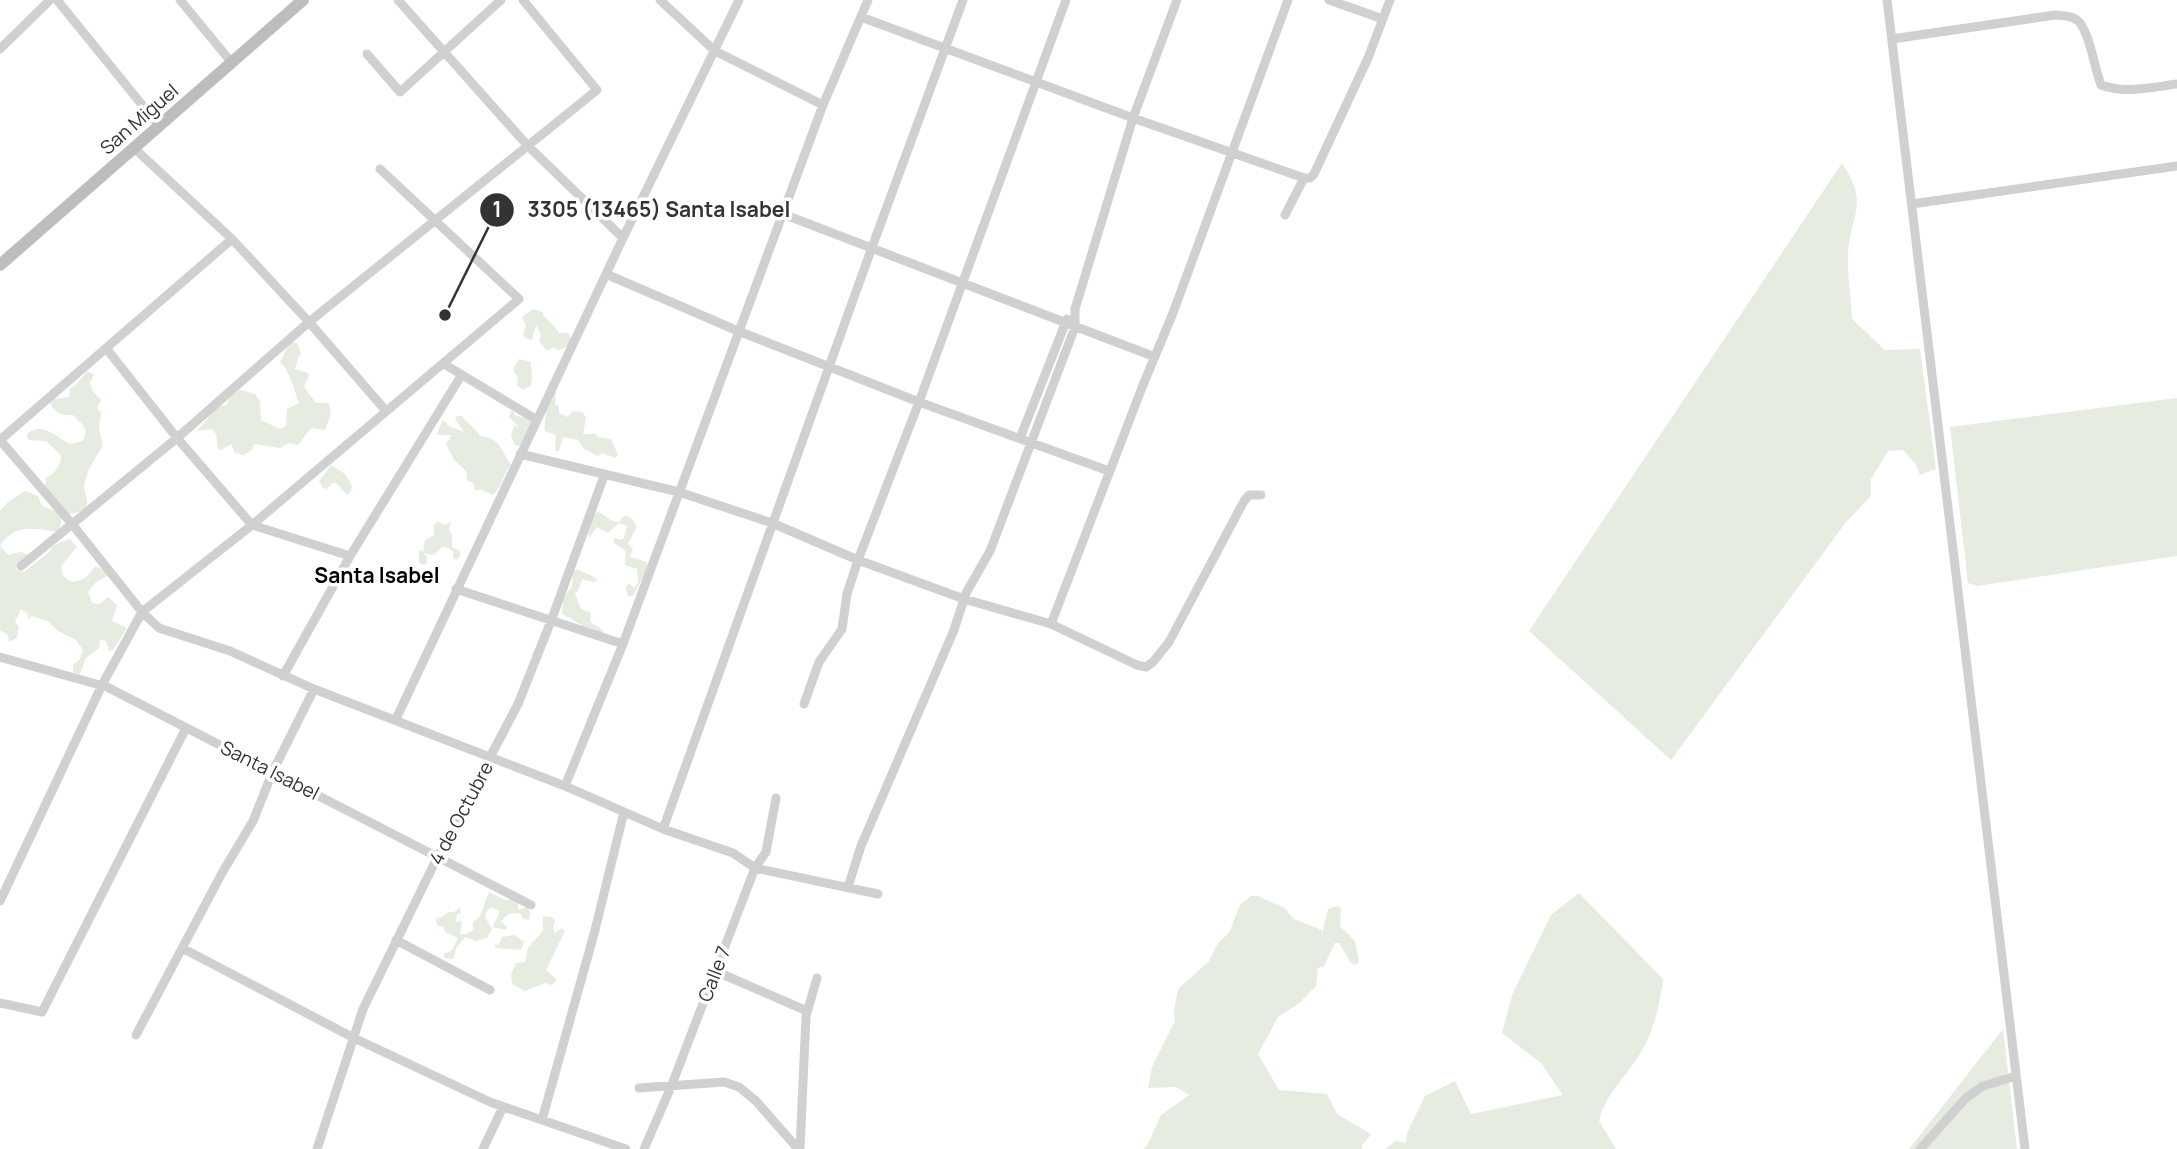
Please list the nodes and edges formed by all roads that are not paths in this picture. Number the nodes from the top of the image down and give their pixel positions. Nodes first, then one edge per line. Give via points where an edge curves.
1 (51, 0) edge
2 (57, 0) edge
3 (180, 0) edge
4 (303, 0) edge
5 (398, 0) edge
6 (501, 0) edge
7 (523, 0) edge
8 (660, 0) edge
9 (739, 0) edge
10 (867, 0) edge
11 (963, 0) edge
12 (1066, 0) edge
13 (1177, 0) edge
14 (1288, 0) edge
15 (1329, 0) edge
16 (1390, 0) edge
17 (1887, 0) edge
18 (861, 17) junction
19 (1383, 19) junction
20 (1892, 39) junction
21 (0, 49) edge
22 (946, 49) junction
23 (444, 50) junction
24 (715, 51) junction
25 (367, 54) dead end
26 (232, 63) junction
27 (1035, 83) junction
28 (2177, 84) edge
29 (823, 105) junction
30 (1133, 118) junction
31 (160, 127) junction
32 (527, 145) junction
33 (135, 149) junction
34 (1233, 154) junction
35 (2177, 166) edge
36 (380, 169) dead end
37 (1304, 178) junction
38 (1912, 204) junction
39 (783, 214) junction
40 (1285, 215) dead end
41 (435, 220) junction
42 (623, 238) junction
43 (232, 239) junction
44 (871, 250) junction
45 (0, 265) edge
46 (606, 274) junction
47 (962, 282) junction
48 (1075, 309) junction
49 (309, 322) junction
50 (1065, 323) junction
51 (1075, 327) junction
52 (738, 331) junction
53 (106, 348) junction
54 (1155, 357) junction
55 (444, 364) junction
56 (830, 367) junction
57 (461, 376) junction
58 (919, 402) junction
59 (386, 411) junction
60 (537, 420) junction
61 (177, 438) junction
62 (1020, 438) junction
63 (0, 440) edge
64 (1031, 442) junction
65 (520, 454) junction
66 (1109, 471) junction
67 (604, 476) junction
68 (679, 492) junction
69 (1261, 495) dead end
70 (772, 523) junction
71 (72, 524) junction
72 (252, 525) junction
73 (350, 556) junction
74 (858, 559) junction
75 (21, 566) dead end
76 (456, 589) junction
77 (964, 599) junction
78 (142, 612) junction
79 (551, 621) junction
80 (1051, 624) junction
81 (622, 644) junction
82 (0, 657) edge
83 (283, 676) junction
84 (102, 685) junction
85 (314, 689) junction
86 (804, 704) dead end
87 (396, 719) junction
88 (186, 728) junction
89 (491, 757) junction
90 (273, 771) junction
91 (565, 786) junction
92 (776, 798) dead end
93 (624, 812) junction
94 (663, 829) junction
95 (437, 858) junction
96 (755, 869) junction
97 (848, 887) junction
98 (878, 894) dead end
99 (0, 901) edge
100 (531, 905) dead end
101 (396, 940) junction
102 (182, 948) junction
103 (715, 971) junction
104 (817, 978) dead end
105 (489, 990) dead end
106 (0, 1003) edge
107 (807, 1011) junction
108 (136, 1035) dead end
109 (354, 1038) junction
110 (2016, 1076) junction
111 (671, 1087) junction
112 (639, 1088) dead end
113 (503, 1107) junction
114 (542, 1120) junction
115 (317, 1149) edge
116 (483, 1149) edge
117 (626, 1149) edge
118 (644, 1149) edge
119 (799, 1149) edge
120 (1920, 1149) edge
121 (2025, 1149) edge

1 - 21 street
2 - 31 street
3 - 26 street
4 - 26 street, San Miguel
5 - 23 street
6 - 23 street
7 - 32 street via 597,90
8 - 24 street
9 - 24 street
10 - 18 street
11 - 22 street
12 - 27 street
13 - 30 street
14 - 34 street
15 - 19 street
16 - 19 street
17 - 20 street
18 - 22 street
18 - 29 street
19 - 37 street via 1314,174
20 - 28 street via 2067,16 2078,20 2084,30 2101,85 2113,90
20 - 38 street
22 - 27 street
22 - 44 street
23 - 25 street via 400,92
23 - 32 street
24 - 29 street
24 - 42 street
26 - 31 street, San Miguel
27 - 30 street
27 - 47 street
29 - 39 street
30 - 34 street
30 - 48 street
31 - 33 street, San Miguel
32 - 41 street
32 - 42 street
33 - 43 street
33 - 45 street, San Miguel
34 - 37 street
34 - 54 street
35 - 38 street
36 - 41 street
37 - 40 street
38 - 110 street
39 - 44 street
39 - 52 street
41 - 49 street
41 - 55 street via 519,299
42 - 46 street
43 - 49 street
43 - 53 street
44 - 47 street
44 - 56 street
46 - 52 street
46 - 60 street
47 - 50 street
47 - 58 street
48 - 50 street
48 - 51 street
49 - 59 street
49 - 61 street
50 - 51 street
50 - 62 street
51 - 54 street
51 - 64 street
52 - 56 street
52 - 68 street
53 - 61 street
53 - 63 street
54 - 66 street
55 - 57 street
55 - 59 street
56 - 58 street
56 - 70 street
57 - 60 street
57 - 73 street
58 - 62 street
58 - 74 street
59 - 72 street
60 - 65 street
61 - 71 street
61 - 72 street
62 - 64 street
63 - 71 street
64 - 66 street
64 - 77 street via 989,551
65 - 67 street
65 - 76 street
66 - 80 street
67 - 68 street
67 - 79 street, 4 de Octubre
68 - 70 street
68 - 81 street
69 - 80 street via 1250,495 1244,501 1170,642 1146,667
70 - 74 street
70 - 94 street
71 - 75 street
71 - 78 street
72 - 73 street
72 - 78 street
73 - 83 street
74 - 77 street
74 - 86 street via 842,629 819,662
76 - 79 street
76 - 87 street
77 - 80 street
77 - 97 street
78 - 83 street via 159,628 230,651
78 - 84 street
79 - 81 street
79 - 89 street, 4 de Octubre via 524,691
81 - 91 street
82 - 84 street, Santa Isabel
83 - 85 street
84 - 88 street, Santa Isabel
84 - 99 street
85 - 87 street
85 - 90 street
87 - 89 street
88 - 90 street, Santa Isabel
88 - 106 street via 42,1013
89 - 91 street
89 - 95 street, 4 de Octubre
90 - 95 street, Santa Isabel
90 - 102 street via 253,821
91 - 93 street
92 - 96 street, Calle 7 via 766,852
93 - 94 street
93 - 114 street
94 - 96 street via 733,853
95 - 100 street, Santa Isabel
95 - 101 street, 4 de Octubre
96 - 97 street
96 - 103 street, Calle 7
97 - 98 street
101 - 105 street
101 - 109 street, 4 de Octubre
102 - 108 street
102 - 109 street
103 - 107 street
103 - 111 street, Calle 7
104 - 107 street
107 - 119 street
109 - 113 street
109 - 115 street, 4 de Octubre
110 - 120 street via 1983,1086 1966,1098
110 - 121 street
111 - 112 street
111 - 118 street, Calle 7
111 - 119 street via 724,1082 739,1087
113 - 114 street
113 - 116 street
114 - 117 street

